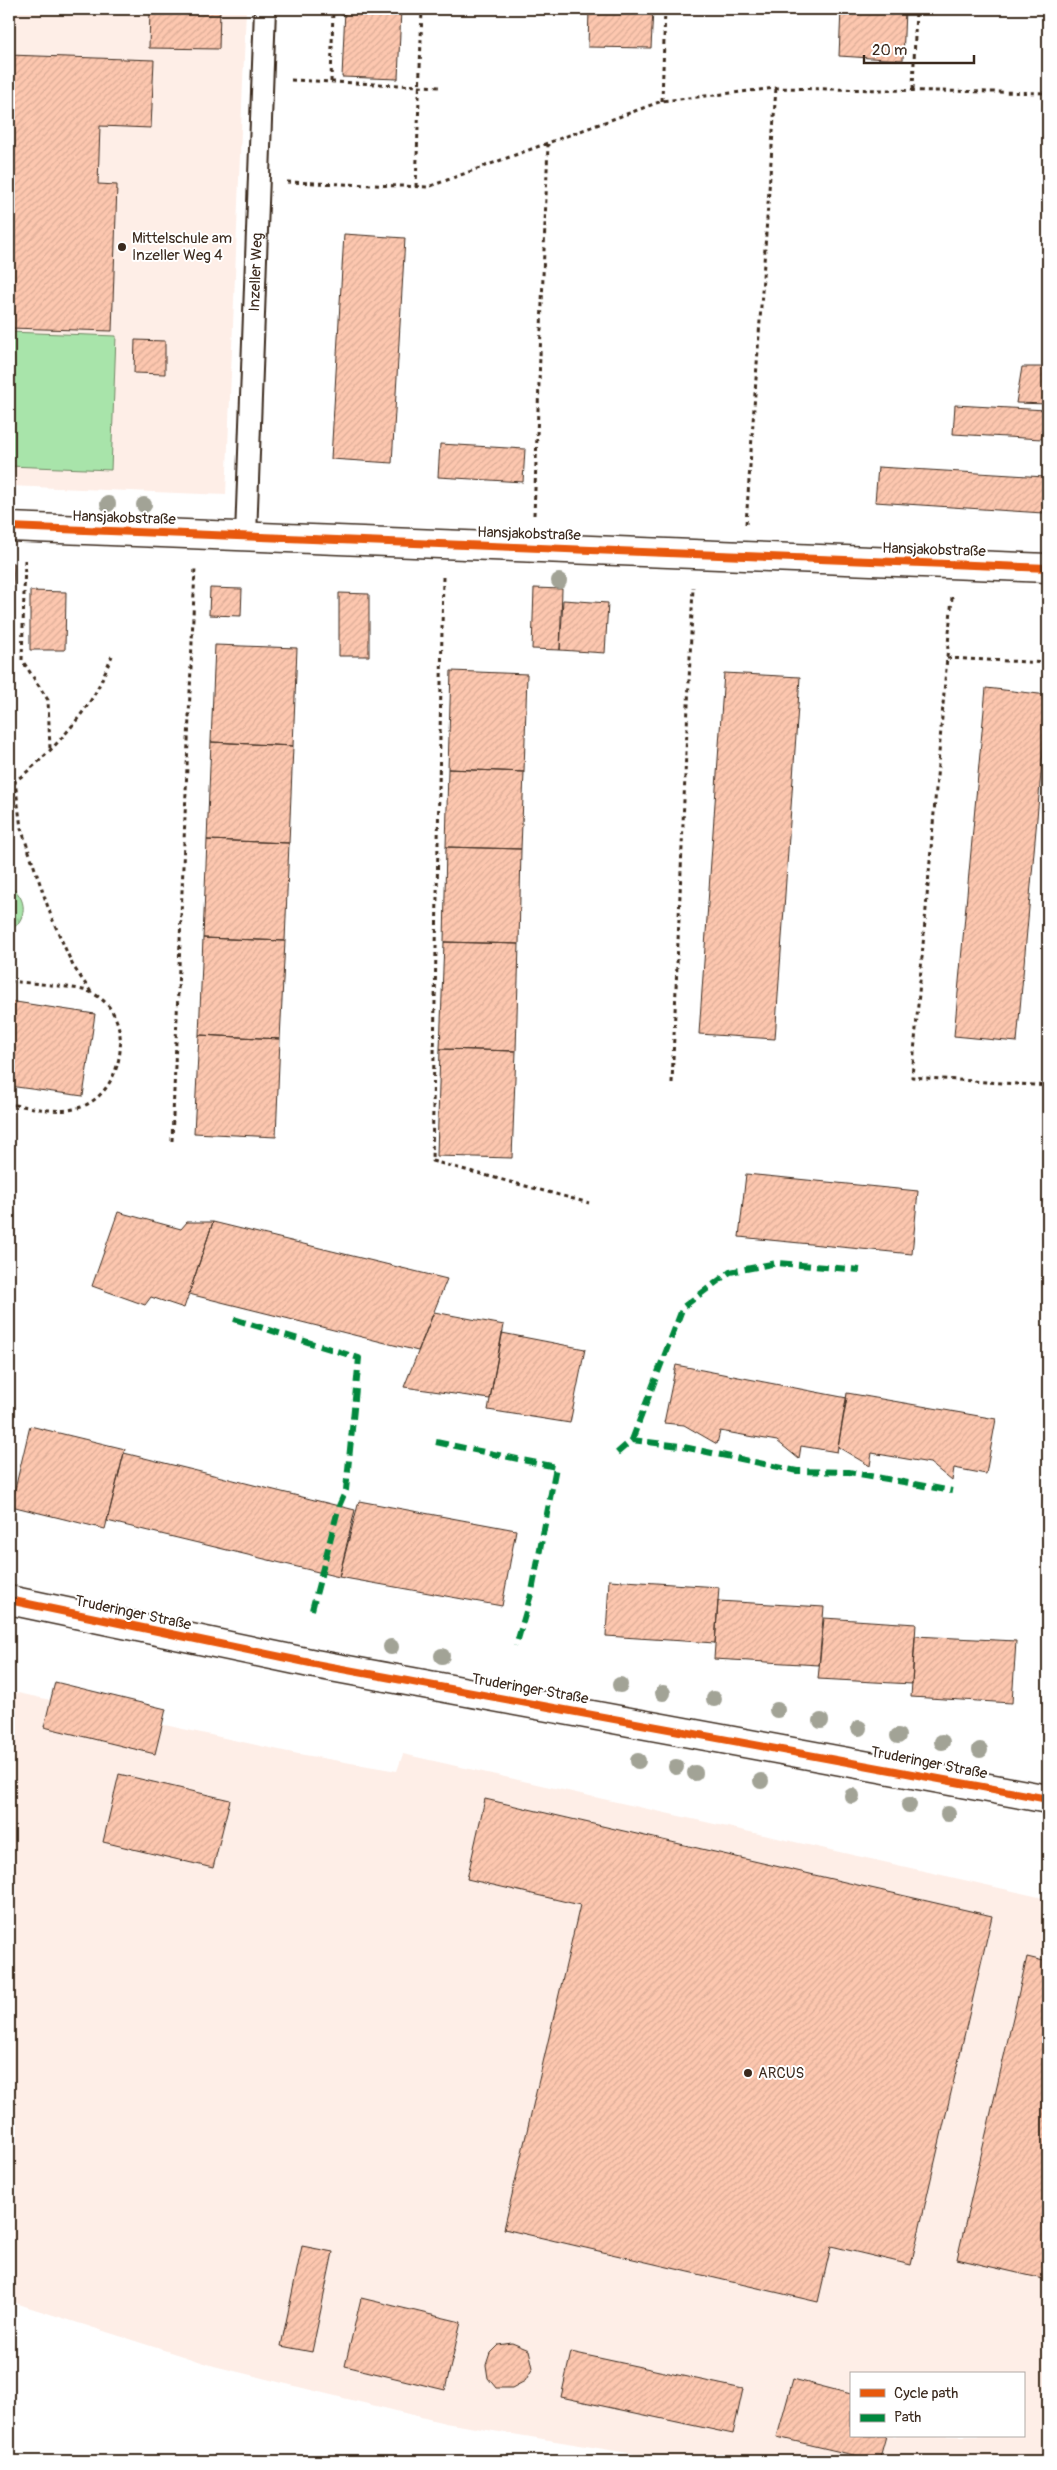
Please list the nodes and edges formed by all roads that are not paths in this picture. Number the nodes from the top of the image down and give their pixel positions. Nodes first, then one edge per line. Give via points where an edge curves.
1 (265, 9) edge
2 (9, 527) edge
3 (246, 536) junction
4 (1048, 568) edge
5 (9, 1600) edge
6 (1048, 1799) edge

1 - 3 lane, Inzeller Weg
2 - 3 street, Hansjakobstraße
3 - 4 street, Hansjakobstraße
5 - 6 street, Truderinger Straße via 315,1664

